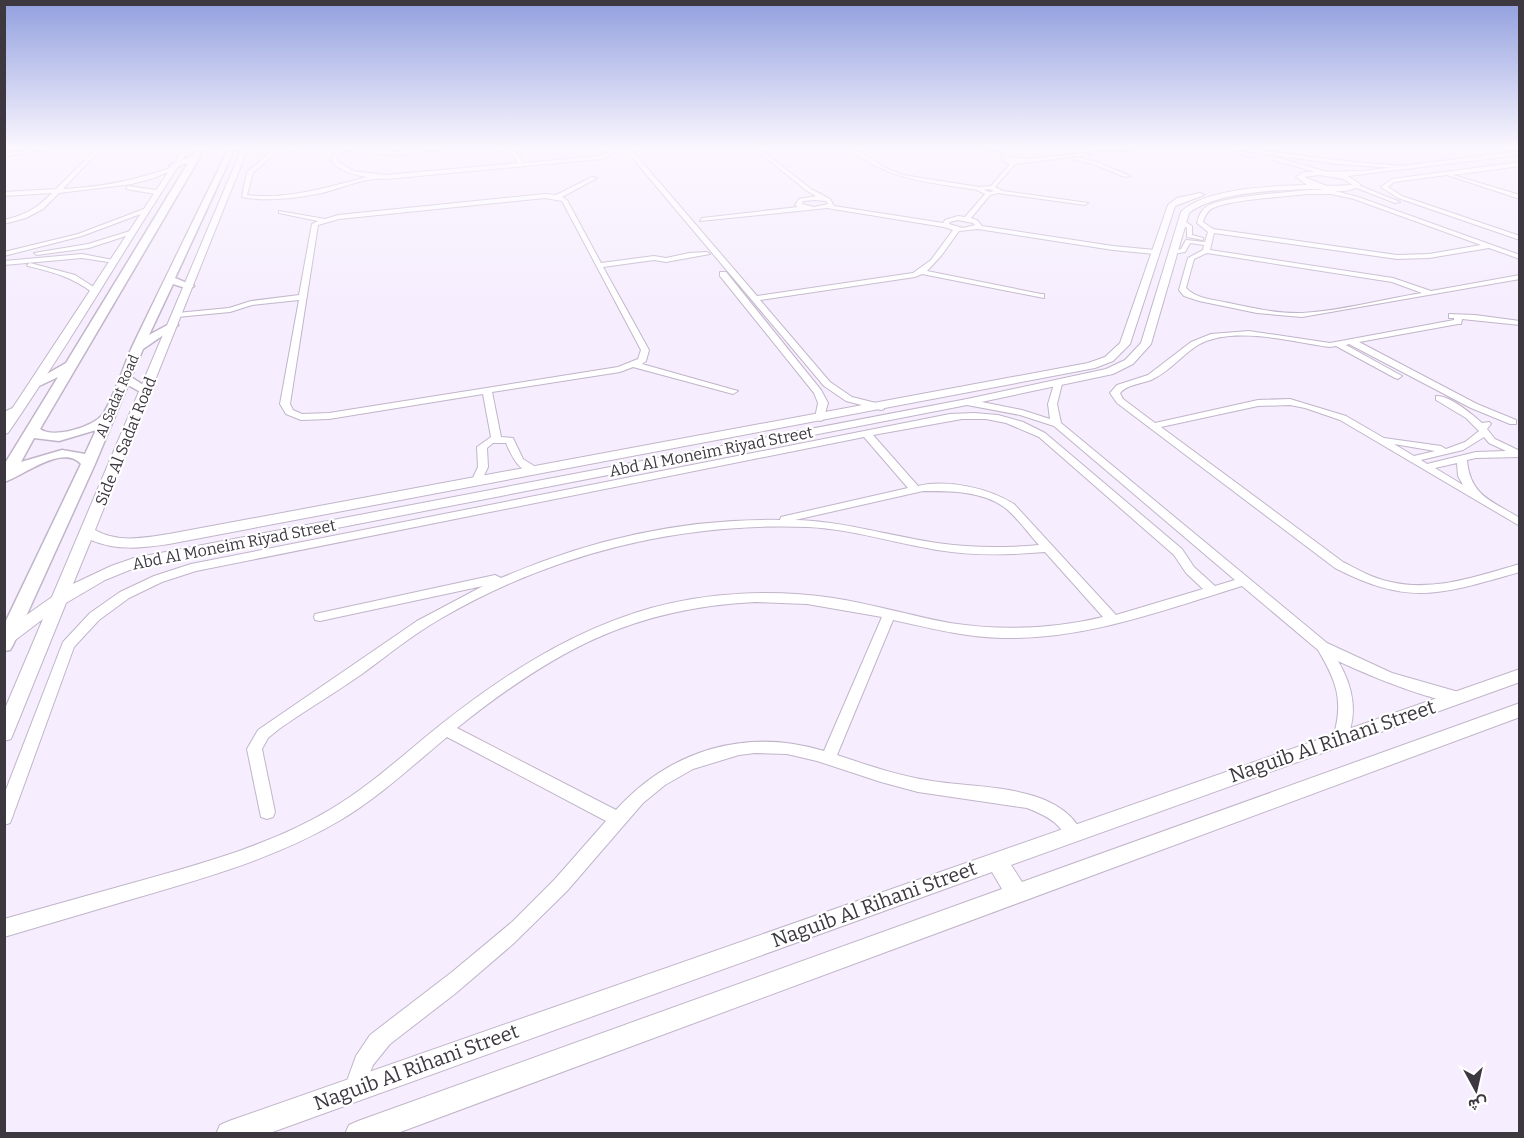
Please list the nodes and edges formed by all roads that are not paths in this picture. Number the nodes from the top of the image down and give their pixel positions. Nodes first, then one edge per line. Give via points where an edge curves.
1 (47, 201) edge
2 (150, 201) edge
3 (167, 201) edge
4 (213, 201) edge
5 (221, 201) edge
6 (496, 201) edge
7 (565, 201) edge
8 (665, 201) edge
9 (670, 201) edge
10 (801, 201) edge
11 (827, 201) edge
12 (982, 201) edge
13 (1070, 201) edge
14 (1178, 201) edge
15 (1202, 201) edge
16 (1239, 201) edge
17 (1365, 201) edge
18 (1393, 201) edge
19 (1394, 201) edge
20 (1412, 201) edge
21 (1085, 203) dead end
22 (831, 206) junction
23 (804, 208) junction
24 (144, 211) junction
25 (281, 212) dead end
26 (967, 219) junction
27 (322, 220) junction
28 (702, 220) dead end
29 (4, 222) edge
30 (1182, 222) junction
31 (947, 223) junction
32 (978, 227) junction
33 (957, 229) junction
34 (1211, 231) junction
35 (130, 233) junction
36 (1520, 238) edge
37 (1207, 245) junction
38 (1520, 245) edge
39 (701, 246) junction
40 (1490, 246) junction
41 (1520, 250) edge
42 (53, 252) junction
43 (1173, 252) junction
44 (682, 254) junction
45 (707, 254) junction
46 (1520, 257) edge
47 (5, 259) edge
48 (47, 259) junction
49 (1153, 260) junction
50 (115, 261) junction
51 (599, 265) junction
52 (922, 272) junction
53 (1167, 273) junction
54 (1520, 277) edge
55 (171, 280) junction
56 (189, 286) junction
57 (96, 291) junction
58 (1430, 293) junction
59 (1041, 296) dead end
60 (302, 297) junction
61 (755, 299) junction
62 (176, 317) junction
63 (1458, 317) junction
64 (77, 320) junction
65 (1435, 322) junction
66 (1520, 323) edge
67 (91, 330) junction
68 (1397, 331) junction
69 (1352, 342) junction
70 (1338, 344) junction
71 (138, 346) junction
72 (635, 365) junction
73 (69, 366) junction
74 (124, 378) junction
75 (38, 383) junction
76 (1058, 384) junction
77 (487, 390) junction
78 (146, 391) junction
79 (733, 391) dead end
80 (967, 402) junction
81 (881, 407) junction
82 (19, 408) junction
83 (4, 416) edge
84 (109, 416) junction
85 (820, 418) junction
86 (1516, 423) edge
87 (1057, 424) junction
88 (1153, 426) junction
89 (4, 430) edge
90 (32, 430) junction
91 (1483, 431) junction
92 (866, 434) junction
93 (1373, 436) junction
94 (496, 439) junction
95 (697, 441) junction
96 (1448, 450) junction
97 (704, 453) junction
98 (1520, 453) edge
99 (1462, 458) junction
100 (1412, 459) junction
101 (88, 464) junction
102 (1426, 467) junction
103 (535, 471) junction
104 (4, 478) edge
105 (476, 482) junction
106 (915, 489) junction
107 (1477, 497) junction
108 (807, 519) junction
109 (1520, 523) edge
110 (89, 532) junction
111 (169, 539) junction
112 (1048, 548) junction
113 (165, 556) junction
114 (1520, 568) edge
115 (517, 575) junction
116 (1244, 581) junction
117 (1213, 591) junction
118 (439, 592) junction
119 (59, 600) junction
120 (441, 613) junction
121 (889, 615) junction
122 (320, 617) dead end
123 (1113, 620) junction
124 (6, 641) edge
125 (1322, 646) junction
126 (1520, 675) edge
127 (1456, 697) junction
128 (1520, 710) edge
129 (445, 729) junction
130 (4, 734) edge
131 (1340, 738) junction
132 (829, 757) junction
133 (267, 812) dead end
134 (4, 818) edge
135 (617, 819) junction
136 (1074, 833) junction
137 (997, 861) junction
138 (1017, 893) junction
139 (4, 928) edge
140 (354, 1089) junction
141 (229, 1134) edge
142 (358, 1134) edge

1 - 29 street via 37,211
2 - 24 street
3 - 67 main road
4 - 55 main road, Al Sadat Road
5 - 56 street, Side Al Sadat Road
6 - 27 street
7 - 51 street
8 - 39 street
9 - 61 street
10 - 23 street via 797,203
11 - 22 street
12 - 26 street
13 - 21 street
14 - 49 street, Abd Al Moneim Riyad Street via 1170,209
15 - 30 street, Abd Al Moneim Riyad Street via 1186,209
16 - 34 street via 1217,204 1202,214 1201,225
17 - 40 street
18 - 41 street
19 - 38 street
20 - 36 street
22 - 23 street
22 - 31 street
23 - 28 street
24 - 35 street
24 - 47 street
25 - 27 street
26 - 31 street
26 - 32 street via 978,223
27 - 60 street via 314,226
30 - 37 street via 1190,227 1190,237
30 - 43 street, Abd Al Moneim Riyad Street
31 - 33 street
32 - 33 street
32 - 49 street via 1113,248
33 - 52 street
34 - 37 street
34 - 40 street via 1396,257
35 - 42 street
35 - 50 street
37 - 43 street via 1188,242 1183,250
37 - 58 street via 1393,280
37 - 58 street via 1191,258 1182,288 1199,299 1308,315
39 - 44 street
39 - 45 street
40 - 46 street
42 - 47 street
42 - 48 street via 56,254
43 - 53 street, Abd Al Moneim Riyad Street
44 - 45 street
44 - 51 street via 666,260
45 - 85 street via 818,392 823,403
47 - 48 street
47 - 57 street via 64,272
48 - 50 street via 82,256
49 - 53 street
49 - 81 street, Abd Al Moneim Riyad Street via 1125,344 1109,359 1079,369
50 - 57 street
51 - 72 street via 645,350 645,357
52 - 59 street
52 - 61 street
53 - 76 street, Abd Al Moneim Riyad Street via 1146,344 1137,357 1109,372
54 - 58 street
55 - 56 main road
55 - 71 main road, Al Sadat Road
56 - 62 street, Side Al Sadat Road
57 - 64 street
60 - 62 street via 251,303 230,310 211,308
60 - 77 street via 285,404 294,415 329,416
61 - 81 street via 832,389 849,399
62 - 71 main road
62 - 78 street, Side Al Sadat Road
63 - 65 street
63 - 65 street via 1459,321 1448,324
63 - 66 street
64 - 67 main road
64 - 75 street
65 - 68 street via 1410,332
65 - 68 street via 1400,326
67 - 73 main road
68 - 69 street
69 - 70 street
69 - 86 street via 1474,406
70 - 88 street via 1318,345 1249,333 1201,339 1151,377 1116,390 1120,401
70 - 91 street via 1449,403
71 - 74 main road, Al Sadat Road
72 - 77 street
72 - 79 street
73 - 75 main road
73 - 90 main road
74 - 78 main road
74 - 84 main road, Al Sadat Road
75 - 82 street
76 - 80 street, Abd Al Moneim Riyad Street
76 - 87 street via 1052,399
77 - 94 street
78 - 110 street, Side Al Sadat Road
80 - 87 street
80 - 97 street, Abd Al Moneim Riyad Street
81 - 85 street, Abd Al Moneim Riyad Street
82 - 83 street
82 - 89 street
84 - 90 main road via 93,428 67,436 43,437
84 - 101 main road, Al Sadat Road
85 - 95 street, Abd Al Moneim Riyad Street
86 - 91 street via 1488,423
87 - 116 street
88 - 93 street via 1273,401 1327,411
88 - 114 street via 1340,565 1377,583 1437,591
90 - 104 main road
91 - 96 street via 1471,443
91 - 98 street via 1499,445
92 - 106 street
92 - 117 street via 963,415 999,418 1031,429 1178,552 1190,570
92 - 134 street via 195,567 145,584 99,611 68,645
93 - 96 street
93 - 100 street
94 - 103 street via 510,441 519,461
94 - 105 street via 482,447 483,467
95 - 97 street
95 - 103 street, Abd Al Moneim Riyad Street
96 - 100 street
97 - 113 street, Abd Al Moneim Riyad Street
98 - 99 street
99 - 102 street
99 - 107 street via 1464,476
100 - 102 street
101 - 104 main road via 79,456 54,456 25,465
101 - 124 main road, Al Sadat Road
102 - 107 street
103 - 105 street, Abd Al Moneim Riyad Street
105 - 111 street, Abd Al Moneim Riyad Street
106 - 108 street
106 - 112 street via 941,488 993,496 1010,506
107 - 109 street
108 - 112 street via 955,549
108 - 115 street via 698,527 631,538
110 - 111 street, Abd Al Moneim Riyad Street via 96,538 122,544
110 - 119 street, Side Al Sadat Road
111 - 113 street via 162,548
112 - 123 street
113 - 119 street, Abd Al Moneim Riyad Street via 113,569
115 - 118 street
115 - 120 street
116 - 117 street
116 - 125 street
117 - 123 street
118 - 120 street
118 - 122 street
119 - 124 street, Abd Al Moneim Riyad Street
119 - 130 street, Side Al Sadat Road
120 - 133 street via 263,734 254,749
121 - 123 street via 936,626 1005,634 1043,633
121 - 129 street via 832,602 766,598 730,599 657,611 603,628 551,653 517,673
121 - 132 street
125 - 127 street via 1400,683
125 - 131 street via 1339,674 1347,702
126 - 127 street, Naguib Al Rihani Street
127 - 131 street, Naguib Al Rihani Street
128 - 138 street, Naguib Al Rihani Street
129 - 135 street
129 - 139 street via 356,800 275,846 240,860
131 - 136 street, Naguib Al Rihani Street
132 - 135 street via 771,747 714,754 661,779
132 - 136 street via 882,776 938,789 1033,801 1049,808
135 - 140 street via 583,861 504,940 383,1036 364,1060
136 - 137 street, Naguib Al Rihani Street
137 - 138 street
137 - 140 street, Naguib Al Rihani Street
138 - 142 street, Naguib Al Rihani Street
140 - 141 street, Naguib Al Rihani Street

